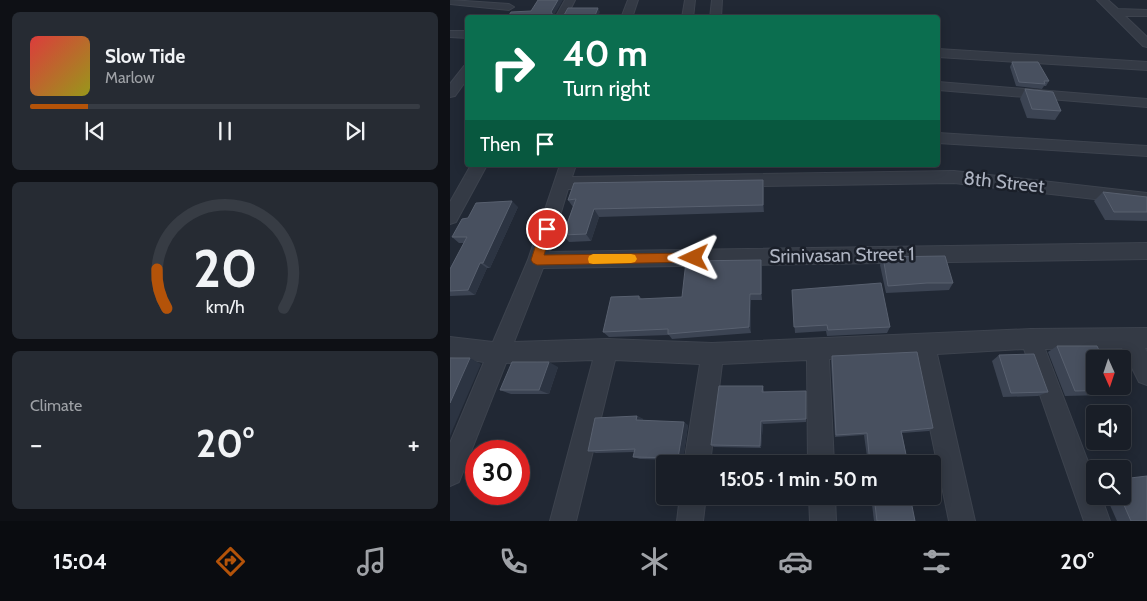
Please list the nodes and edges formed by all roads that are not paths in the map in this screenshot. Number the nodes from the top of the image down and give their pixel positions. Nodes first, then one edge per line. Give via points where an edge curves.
1 (570, 0) edge
2 (633, 0) edge
3 (690, 0) edge
4 (717, 0) edge
5 (1102, 0) edge
6 (450, 1) edge
7 (512, 4) edge
8 (1113, 12) junction
9 (1147, 13) edge
10 (504, 15) edge
11 (562, 15) edge
12 (627, 15) edge
13 (688, 15) edge
14 (715, 15) edge
15 (450, 34) edge
16 (465, 35) edge
17 (1147, 43) edge
18 (940, 54) edge
19 (1147, 66) edge
20 (460, 74) edge
21 (940, 86) edge
22 (450, 93) edge
23 (1147, 103) edge
24 (940, 138) edge
25 (1147, 151) edge
26 (478, 167) edge
27 (564, 174) edge
28 (1147, 199) edge
29 (450, 217) edge
30 (1147, 251) edge
31 (537, 260) junction
32 (1138, 338) edge
33 (1031, 339) junction
34 (924, 344) junction
35 (450, 347) edge
36 (818, 348) junction
37 (607, 349) junction
38 (500, 353) junction
39 (712, 354) junction
40 (1147, 374) edge
41 (699, 455) edge
42 (821, 455) edge
43 (450, 473) edge
44 (692, 505) edge
45 (822, 505) edge
46 (562, 521) edge
47 (690, 521) edge
48 (823, 521) edge
49 (962, 521) edge
50 (1097, 521) edge

1 - 11 street
2 - 12 street
3 - 13 street
4 - 14 street
5 - 8 street
6 - 7 street
7 - 10 street
8 - 9 street
8 - 17 street
15 - 16 street
18 - 19 street
20 - 22 street
21 - 23 street
24 - 25 street
26 - 29 street
27 - 28 street, 8th Street via 954,177
27 - 31 street
30 - 31 street, Srinivasan Street 1
31 - 38 street
32 - 33 street
32 - 40 street
33 - 34 street
33 - 50 street
34 - 36 street
34 - 49 street
35 - 38 street
36 - 39 street
36 - 42 street
37 - 38 street
37 - 39 street
37 - 46 street
38 - 43 street
39 - 41 street
44 - 47 street
45 - 48 street

